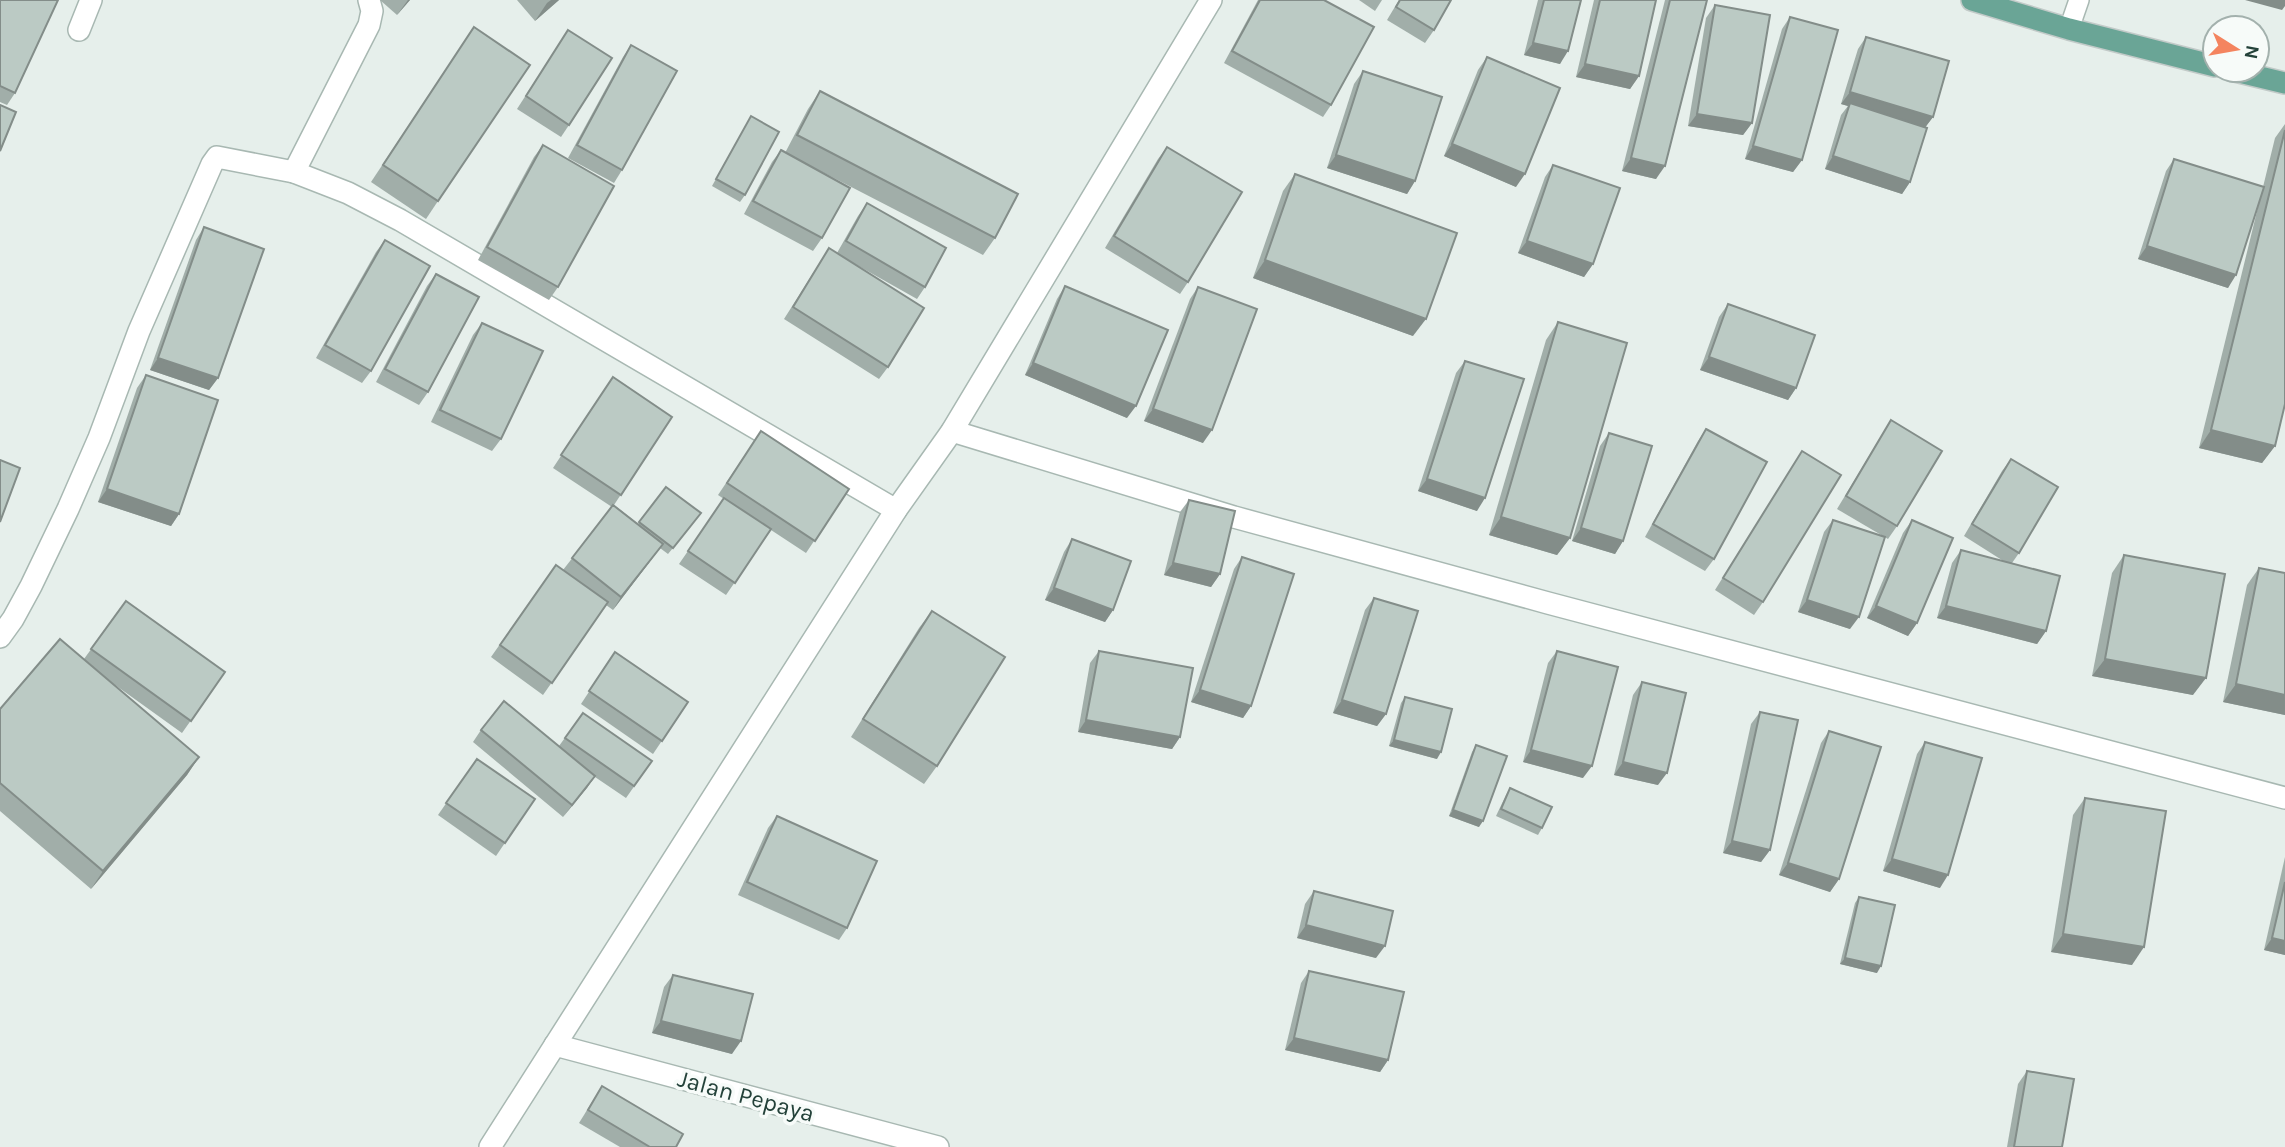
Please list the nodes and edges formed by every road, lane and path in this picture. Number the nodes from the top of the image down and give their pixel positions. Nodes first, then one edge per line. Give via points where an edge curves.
1 (91, 0) edge
2 (369, 0) edge
3 (1210, 0) edge
4 (1972, 0) edge
5 (2079, 0) edge
6 (2069, 29) junction
7 (79, 30) dead end
8 (2201, 62) edge
9 (294, 172) junction
10 (952, 430) junction
11 (896, 510) junction
12 (0, 637) edge
13 (2285, 797) edge
14 (555, 1045) junction
15 (490, 1147) edge
16 (938, 1147) edge

1 - 7 street
2 - 9 street via 369,25
3 - 10 street
4 - 6 main road
5 - 6 lane
6 - 8 main road
9 - 11 street via 348,192 400,220
9 - 12 street via 225,157 217,157 212,164 78,486 31,586
10 - 11 street
10 - 13 street via 1234,517
11 - 14 street
14 - 15 street
14 - 16 street, Jalan Pepaya

